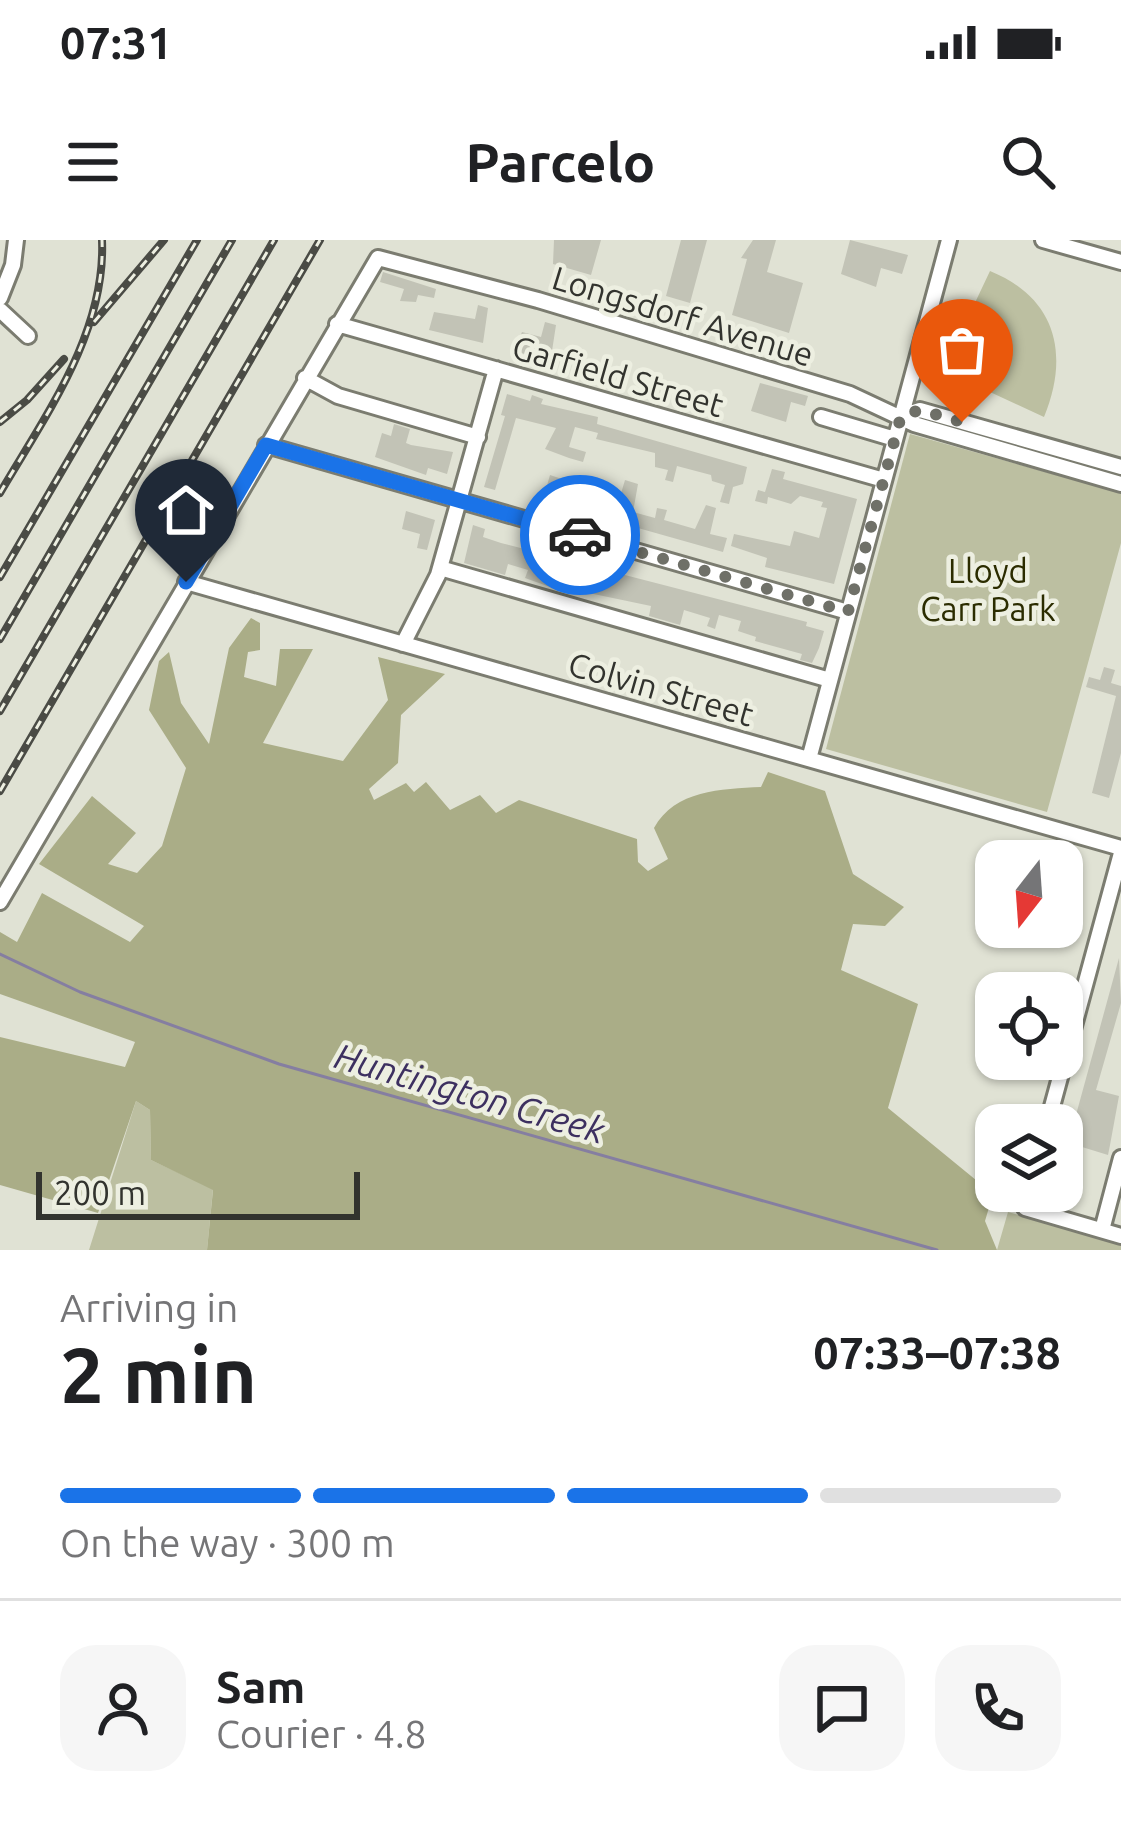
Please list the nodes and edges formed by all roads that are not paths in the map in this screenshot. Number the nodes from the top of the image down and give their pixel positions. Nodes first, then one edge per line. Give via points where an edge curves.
1 (16, 240) edge
2 (950, 240) edge
3 (1043, 240) edge
4 (1121, 262) edge
5 (0, 298) edge
6 (0, 310) edge
7 (337, 324) junction
8 (28, 336) dead end
9 (496, 369) junction
10 (305, 378) junction
11 (901, 416) junction
12 (821, 417) dead end
13 (478, 437) junction
14 (895, 439) junction
15 (266, 445) junction
16 (1114, 474) edge
17 (884, 480) junction
18 (460, 501) junction
19 (440, 568) junction
20 (186, 582) junction
21 (848, 612) junction
22 (403, 644) junction
23 (830, 680) junction
24 (809, 759) junction
25 (1121, 850) edge
26 (0, 902) edge
27 (1054, 1104) edge
28 (1121, 1158) edge
29 (1038, 1212) edge
30 (1102, 1230) junction
31 (1121, 1236) edge

1 - 5 street
2 - 11 street
3 - 4 street
6 - 8 street
7 - 9 street, Garfield Street
7 - 10 street
7 - 11 street, Longsdorf Avenue via 378,258 517,293
9 - 13 street
9 - 17 street, Garfield Street
10 - 13 street via 338,396
10 - 15 street
11 - 14 street
11 - 16 street, Longsdorf Avenue
12 - 14 street
13 - 18 street
14 - 17 street
15 - 18 street
15 - 20 street
17 - 21 street
18 - 19 street
18 - 21 street
19 - 22 street
19 - 23 street
20 - 22 street, Colvin Street
20 - 26 street
21 - 23 street
22 - 24 street, Colvin Street
23 - 24 street
24 - 25 street, Colvin Street
25 - 27 street
28 - 30 street
29 - 30 street
30 - 31 street

